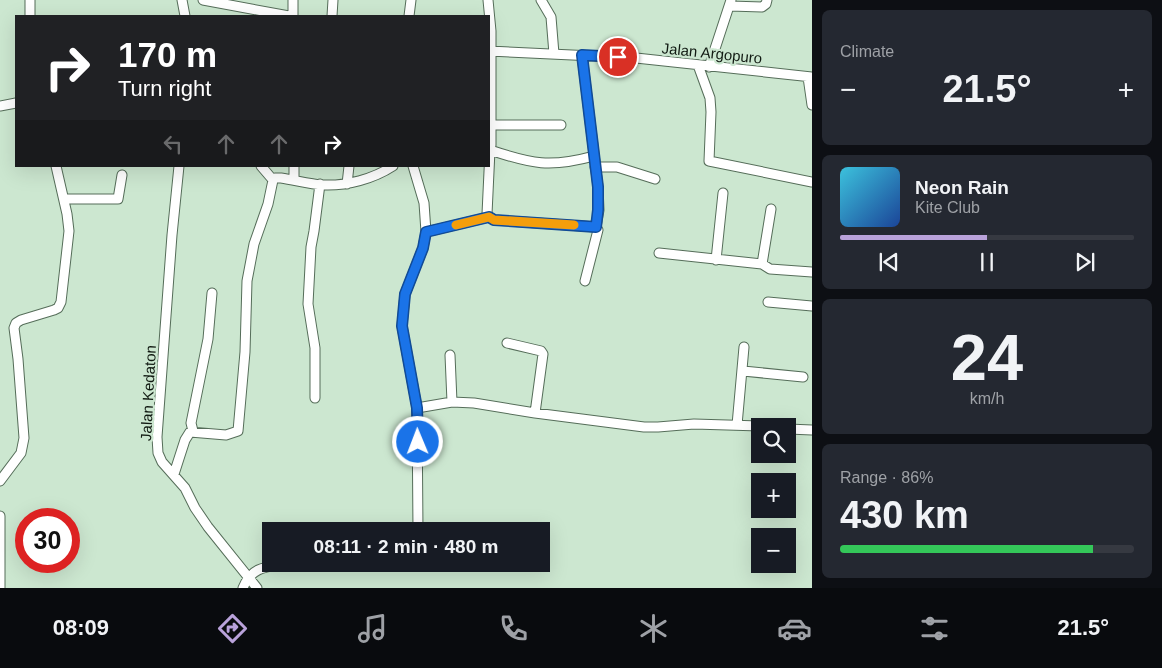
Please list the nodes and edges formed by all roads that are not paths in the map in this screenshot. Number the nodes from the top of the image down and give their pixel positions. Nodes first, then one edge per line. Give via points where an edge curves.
1 (30, 0) edge
2 (182, 0) edge
3 (203, 0) edge
4 (293, 0) edge
5 (333, 0) edge
6 (412, 0) edge
7 (488, 0) edge
8 (541, 0) edge
9 (767, 0) edge
10 (731, 3) edge
11 (30, 15) edge
12 (185, 15) edge
13 (277, 15) edge
14 (293, 15) edge
15 (332, 15) edge
16 (409, 15) edge
17 (489, 15) edge
18 (490, 51) edge
19 (554, 54) junction
20 (582, 55) junction
21 (698, 65) junction
22 (710, 67) junction
23 (810, 77) edge
24 (15, 103) edge
25 (812, 105) edge
26 (0, 106) edge
27 (490, 125) joint
28 (561, 125) dead end
29 (490, 150) edge
30 (594, 156) junction
31 (56, 167) edge
32 (179, 167) edge
33 (262, 167) edge
34 (294, 167) edge
35 (349, 167) edge
36 (392, 167) edge
37 (413, 167) edge
38 (488, 167) edge
39 (595, 167) junction
40 (122, 175) dead end
41 (655, 179) dead end
42 (274, 180) junction
43 (294, 180) junction
44 (812, 182) edge
45 (320, 184) junction
46 (347, 184) junction
47 (723, 192) dead end
48 (64, 199) junction
49 (771, 209) dead end
50 (489, 217) junction
51 (596, 227) junction
52 (426, 232) junction
53 (659, 253) dead end
54 (716, 260) junction
55 (762, 264) junction
56 (812, 272) edge
57 (585, 281) dead end
58 (212, 293) dead end
59 (768, 302) dead end
60 (812, 306) edge
61 (507, 342) dead end
62 (744, 347) dead end
63 (450, 355) dead end
64 (743, 372) junction
65 (802, 376) dead end
66 (315, 398) dead end
67 (452, 402) junction
68 (417, 408) junction
69 (535, 413) junction
70 (737, 425) junction
71 (751, 426) edge
72 (796, 429) edge
73 (812, 430) edge
74 (193, 431) junction
75 (174, 474) junction
76 (0, 481) edge
77 (0, 516) edge
78 (418, 522) edge
79 (262, 568) edge
80 (249, 577) junction
81 (0, 588) edge
82 (243, 588) edge
83 (258, 588) edge

1 - 11 street
2 - 12 street
3 - 13 street
4 - 14 street
5 - 15 street
6 - 16 street
7 - 17 street
8 - 19 street via 551,17
9 - 10 street via 762,7
10 - 22 street
18 - 19 street, Jalan Argopuro
18 - 27 street
19 - 20 street, Jalan Argopuro
20 - 21 street, Jalan Argopuro
20 - 30 street
21 - 22 street, Jalan Argopuro
21 - 44 street via 710,98 709,161
22 - 23 street, Jalan Argopuro
23 - 25 street
24 - 26 street
27 - 28 street
29 - 30 street via 530,162 566,163
30 - 39 street
31 - 48 street
32 - 75 street, Jalan Kedaton via 157,437 160,458
33 - 42 street
34 - 43 street
35 - 46 street
36 - 46 street
37 - 52 street via 424,204
38 - 50 street
39 - 41 street via 617,167
39 - 51 street
40 - 48 street via 118,199
42 - 43 street
42 - 74 street via 254,244 248,281 238,431 226,435
43 - 45 street
45 - 46 street
45 - 66 street via 311,247 308,304 315,348
47 - 54 street
48 - 76 street via 69,231 61,302 58,308 21,320 14,328 24,438 20,453
49 - 55 street
50 - 51 street via 494,220
50 - 52 street
51 - 57 street via 598,230
52 - 68 street via 405,294 402,316 403,338
53 - 54 street
54 - 55 street
55 - 56 street via 770,269
58 - 74 street via 208,339 191,423
59 - 60 street
61 - 69 street via 544,354
62 - 64 street
63 - 67 street
64 - 65 street
64 - 70 street
67 - 68 street
67 - 69 street
68 - 78 street
69 - 70 street via 644,427
70 - 71 street
72 - 73 street
74 - 75 street via 185,440
75 - 80 street, Jalan Kedaton via 208,527
77 - 81 street
79 - 80 street
80 - 82 street
80 - 83 street, Jalan Kedaton

